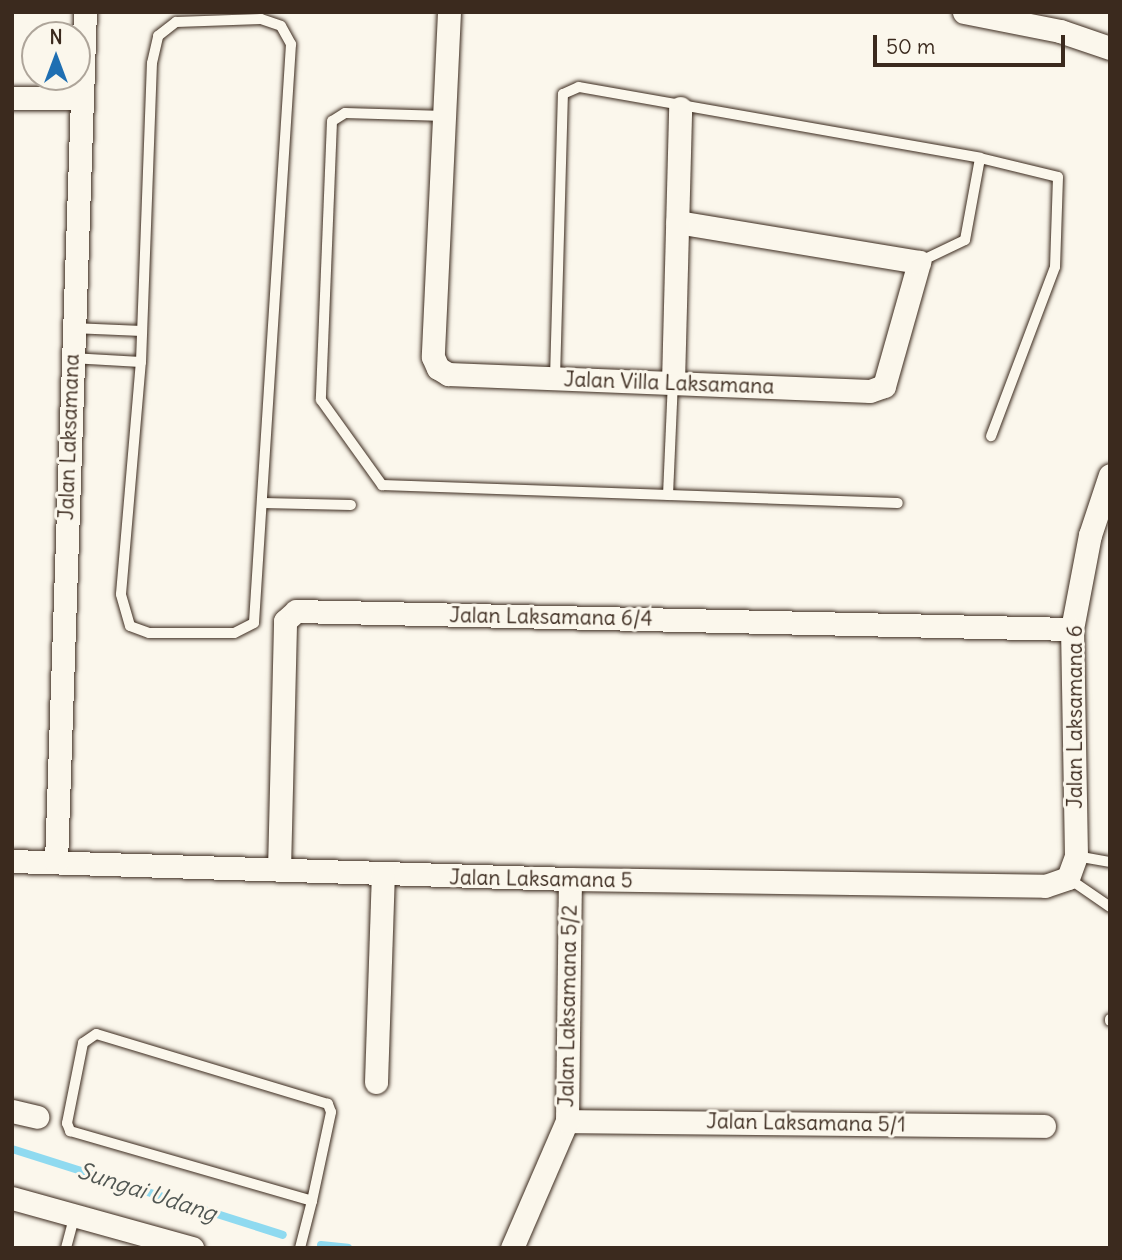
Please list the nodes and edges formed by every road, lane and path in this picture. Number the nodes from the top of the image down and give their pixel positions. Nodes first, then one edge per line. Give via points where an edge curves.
1 (85, 12) edge
2 (449, 12) edge
3 (964, 12) edge
4 (1110, 48) edge
5 (12, 98) edge
6 (79, 99) junction
7 (680, 108) junction
8 (444, 116) junction
9 (980, 159) junction
10 (677, 222) junction
11 (919, 262) junction
12 (72, 328) junction
13 (142, 331) junction
14 (71, 358) junction
15 (141, 362) junction
16 (555, 378) junction
17 (673, 383) junction
18 (991, 436) dead end
19 (1110, 475) edge
20 (668, 495) junction
21 (264, 503) junction
22 (898, 503) dead end
23 (351, 505) dead end
24 (1072, 629) junction
25 (1076, 856) junction
26 (12, 861) edge
27 (56, 862) junction
28 (1110, 862) edge
29 (279, 870) junction
30 (383, 875) junction
31 (1068, 878) junction
32 (569, 879) junction
33 (1110, 907) edge
34 (376, 1082) dead end
35 (12, 1111) edge
36 (37, 1117) dead end
37 (567, 1121) junction
38 (1044, 1126) dead end
39 (12, 1198) edge
40 (312, 1200) junction
41 (75, 1215) junction
42 (66, 1248) edge
43 (192, 1248) edge
44 (300, 1248) edge
45 (512, 1248) edge

1 - 6 street, Jalan Laksamana
2 - 8 street, Jalan Villa Laksamana
3 - 4 street via 1060,31
5 - 6 street
6 - 12 street, Jalan Laksamana
7 - 9 lane
7 - 10 street
7 - 16 lane via 579,86 563,94
8 - 16 street, Jalan Villa Laksamana via 433,357 438,368 448,374
8 - 20 lane via 345,113 332,121 321,400 382,485
9 - 11 lane via 965,240
9 - 18 lane via 1050,172 1060,185 1055,267
10 - 11 street
10 - 17 street
11 - 17 street, Jalan Villa Laksamana via 884,386 878,391
12 - 13 lane
12 - 14 street, Jalan Laksamana
13 - 15 lane
13 - 21 lane via 152,63 158,36 176,22 261,19 281,26 291,44
14 - 15 lane
14 - 27 street, Jalan Laksamana
15 - 21 lane via 121,594 130,626 149,633 233,633 254,623
16 - 17 street, Jalan Villa Laksamana
17 - 20 lane
19 - 24 street, Jalan Laksamana 6 via 1090,535
20 - 22 lane
21 - 23 lane
24 - 25 street, Jalan Laksamana 6
24 - 29 street, Jalan Laksamana 6/4 via 296,611 285,621
25 - 28 lane
25 - 31 street, Jalan Laksamana 6
26 - 27 street, Jalan Laksamana 5
27 - 29 street, Jalan Laksamana 5
29 - 30 street, Jalan Laksamana 5
30 - 32 street, Jalan Laksamana 5
30 - 34 street
31 - 32 street, Jalan Laksamana 5 via 1021,888
31 - 33 lane
32 - 37 street, Jalan Laksamana 5/2
35 - 36 street
37 - 38 street, Jalan Laksamana 5/1
37 - 45 street, Jalan Laksamana 5/2
39 - 41 street
40 - 40 lane via 331,1112 328,1104 96,1034 83,1043 67,1124 71,1131
40 - 44 lane
41 - 42 lane
41 - 43 street

